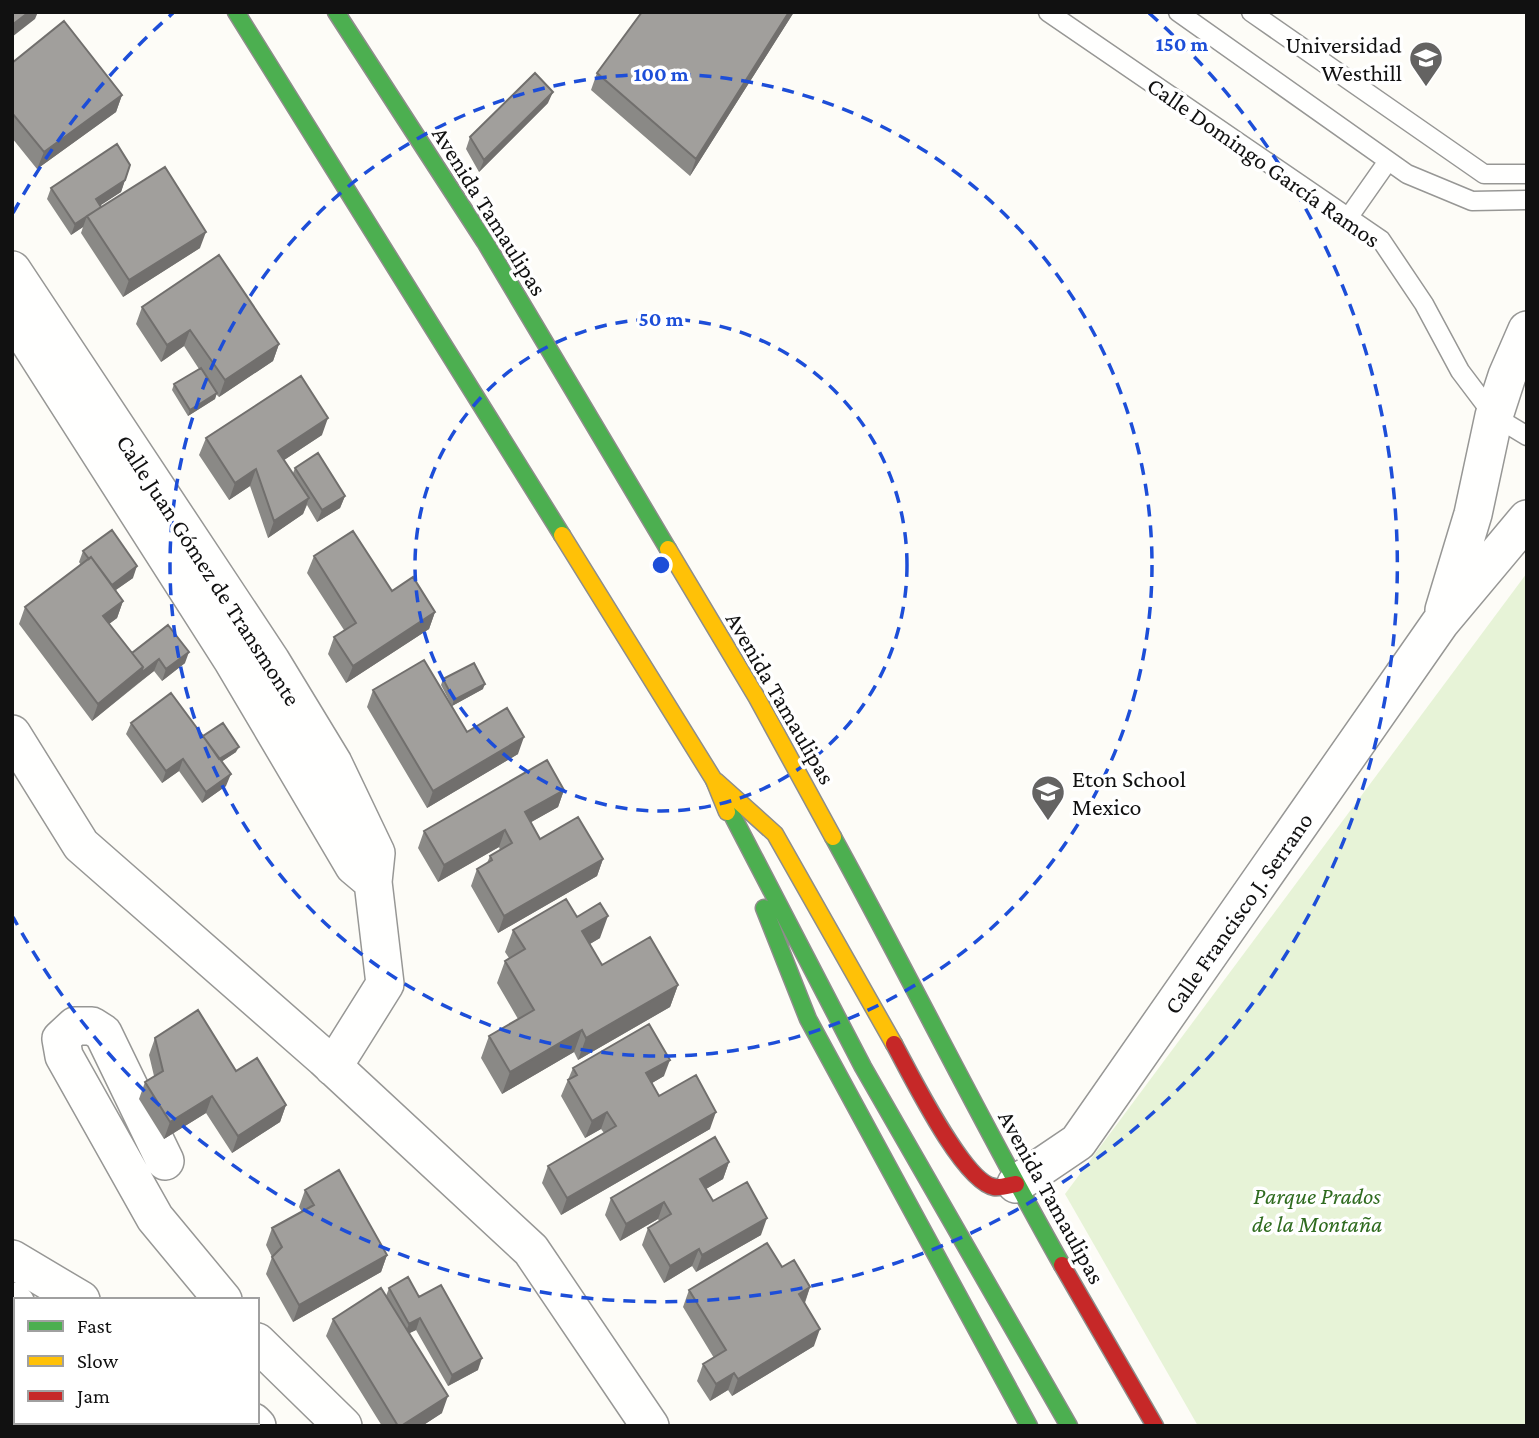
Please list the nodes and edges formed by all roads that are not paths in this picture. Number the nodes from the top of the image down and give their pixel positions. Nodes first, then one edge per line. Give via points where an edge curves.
1 (236, 12) edge
2 (336, 12) edge
3 (1048, 12) edge
4 (1178, 12) edge
5 (1251, 12) edge
6 (1388, 161) junction
7 (1527, 174) edge
8 (1527, 200) edge
9 (1348, 218) junction
10 (12, 270) edge
11 (12, 315) edge
12 (1527, 330) edge
13 (1493, 415) junction
14 (1527, 436) edge
15 (1527, 519) edge
16 (1440, 623) junction
17 (12, 734) edge
18 (319, 772) junction
19 (714, 780) junction
20 (333, 1067) junction
21 (165, 1161) dead end
22 (1016, 1184) junction
23 (12, 1259) edge
24 (78, 1298) edge
25 (221, 1298) edge
26 (259, 1344) edge
27 (343, 1426) edge
28 (650, 1426) edge
29 (1029, 1426) edge
30 (1069, 1426) edge
31 (1155, 1426) edge

1 - 19 main road
2 - 22 main road, Avenida Tamaulipas via 485,242 757,698
3 - 9 lane, Calle Domingo García Ramos
4 - 6 lane
5 - 7 lane via 1484,174
6 - 8 lane via 1406,174 1472,201
6 - 9 lane
9 - 13 lane, Calle Domingo García Ramos via 1381,240 1424,304 1460,371
10 - 18 street, Calle Juan Gómez de Transmonte via 271,660
11 - 18 street, Calle Juan Gómez de Transmonte via 233,661
12 - 13 street, Calle Francisco J. Serrano
13 - 14 lane, Calle Domingo García Ramos
13 - 16 street, Calle Francisco J. Serrano via 1473,514
15 - 16 street, Calle Francisco J. Serrano
16 - 22 street, Calle Francisco J. Serrano via 1077,1142
17 - 20 street via 81,845
18 - 20 street, Calle Juan Gómez de Transmonte via 376,853 373,882 386,984
19 - 22 main road via 775,834 951,1145 972,1174 993,1187
19 - 29 main road via 808,1018
19 - 30 main road via 863,1067
20 - 28 street via 531,1250
21 - 25 street via 103,1033 92,1026 75,1026 61,1039 64,1056 155,1218
22 - 31 main road, Avenida Tamaulipas
23 - 24 street
26 - 27 street

